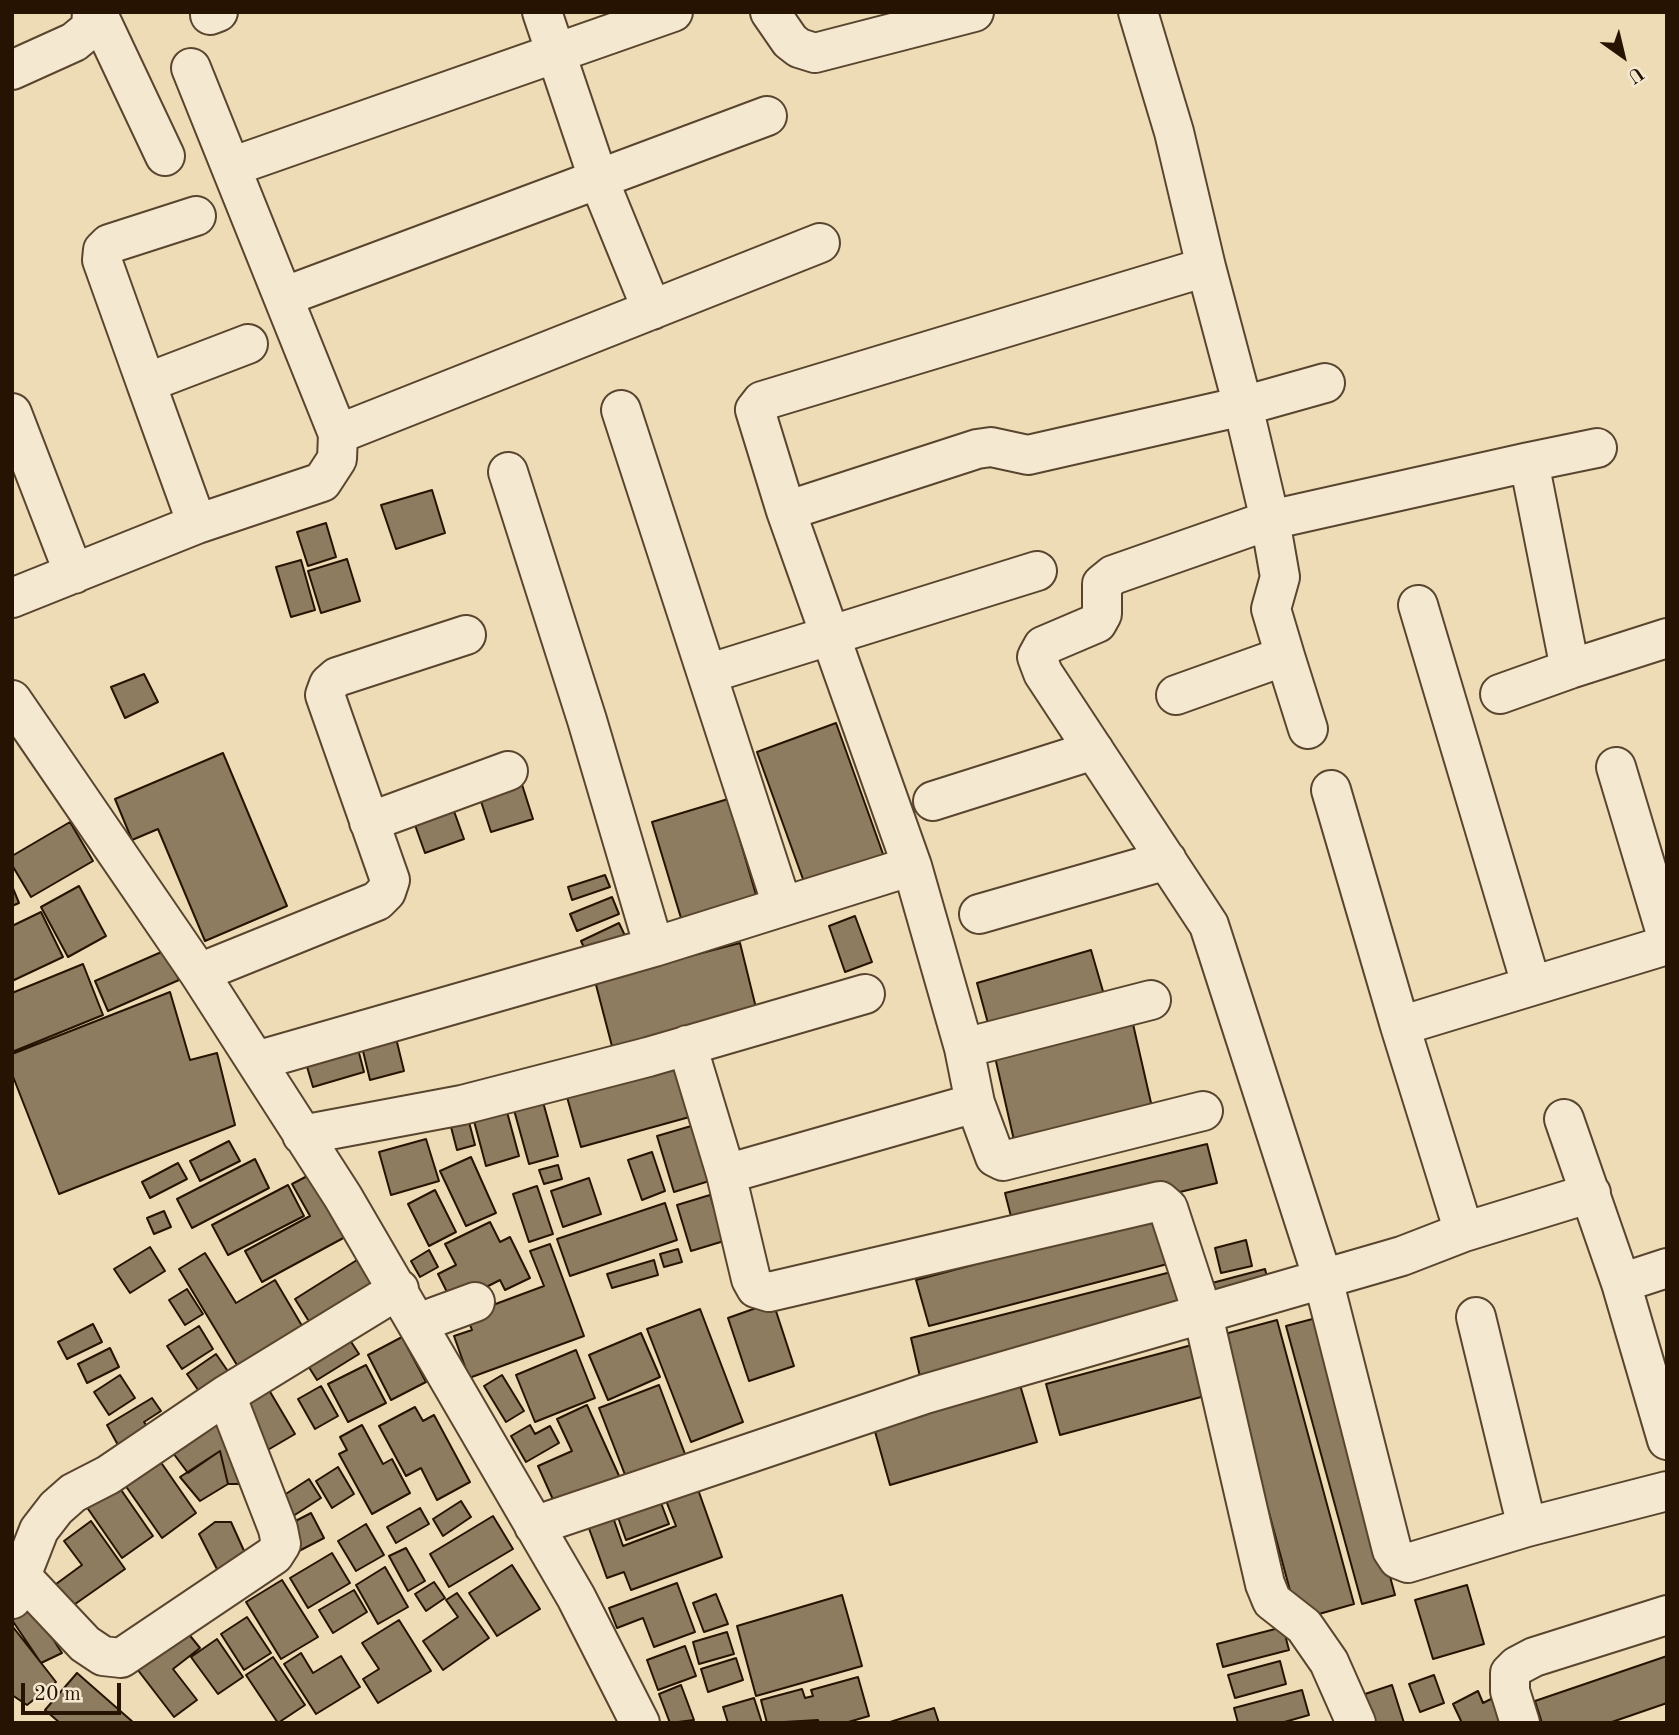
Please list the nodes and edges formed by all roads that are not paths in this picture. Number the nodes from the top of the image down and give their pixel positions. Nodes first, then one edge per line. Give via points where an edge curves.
1 (95, 12) edge
2 (542, 12) edge
3 (673, 12) edge
4 (770, 12) edge
5 (974, 12) edge
6 (1138, 12) edge
7 (557, 53) junction
8 (191, 68) dead end
9 (12, 70) edge
10 (767, 116) dead end
11 (166, 156) dead end
12 (231, 167) junction
13 (598, 178) junction
14 (196, 216) dead end
15 (820, 243) dead end
16 (1206, 267) junction
17 (283, 297) junction
18 (652, 310) junction
19 (248, 344) dead end
20 (146, 383) junction
21 (1325, 383) dead end
22 (1243, 406) junction
23 (621, 410) dead end
24 (12, 412) edge
25 (338, 434) junction
26 (1597, 448) dead end
27 (1529, 461) junction
28 (508, 472) dead end
29 (786, 511) junction
30 (1270, 520) junction
31 (197, 524) junction
32 (1037, 571) dead end
33 (74, 574) junction
34 (12, 598) edge
35 (1418, 605) dead end
36 (831, 633) junction
37 (466, 635) dead end
38 (1667, 638) edge
39 (1285, 656) junction
40 (1570, 668) junction
41 (707, 674) junction
42 (1500, 694) dead end
43 (1176, 695) dead end
44 (12, 700) edge
45 (1308, 729) dead end
46 (25, 748) edge
47 (1094, 750) junction
48 (1616, 767) dead end
49 (508, 771) dead end
50 (1331, 789) dead end
51 (933, 801) dead end
52 (369, 822) junction
53 (1167, 860) junction
54 (912, 866) junction
55 (782, 905) junction
56 (979, 914) dead end
57 (654, 947) junction
58 (1665, 951) edge
59 (199, 972) junction
60 (1531, 984) junction
61 (865, 994) dead end
62 (1151, 1000) dead end
63 (1400, 1026) junction
64 (687, 1045) junction
65 (964, 1048) junction
66 (256, 1061) junction
67 (975, 1103) junction
68 (1203, 1111) dead end
69 (1564, 1119) dead end
70 (302, 1135) junction
71 (726, 1174) junction
72 (1591, 1194) junction
73 (1464, 1232) junction
74 (1667, 1269) edge
75 (1323, 1279) junction
76 (1621, 1283) junction
77 (399, 1289) junction
78 (475, 1301) dead end
79 (1203, 1315) junction
80 (1476, 1317) dead end
81 (418, 1324) junction
82 (226, 1395) junction
83 (1667, 1440) edge
84 (1667, 1491) edge
85 (534, 1526) junction
86 (1527, 1527) junction
87 (17, 1588) edge
88 (1667, 1615) edge
89 (640, 1723) edge
90 (1356, 1723) edge
91 (1520, 1723) edge

1 - 9 street via 91,28 74,42
1 - 11 street
2 - 7 street
3 - 7 street
4 - 5 street via 790,41 815,53
6 - 16 street via 1174,132
7 - 12 street
7 - 13 street
8 - 12 street
10 - 13 street
12 - 17 street
13 - 17 street
13 - 18 street
14 - 20 street via 109,243 103,250 102,260
15 - 18 street
16 - 22 street
16 - 29 street via 762,401 754,410
17 - 25 street
18 - 25 street
19 - 20 street
20 - 31 street
21 - 22 street
22 - 29 street via 1028,455 991,447 977,449
22 - 30 street
23 - 41 street
24 - 33 street
25 - 31 street via 337,459 322,482
26 - 27 street
27 - 30 street
27 - 40 street
28 - 57 street
29 - 36 street
30 - 39 street via 1280,577 1271,609
30 - 47 street via 1113,575 1102,584 1102,614 1097,623 1042,646 1037,657 1043,673
31 - 33 street
32 - 36 street
33 - 34 street
35 - 60 street
36 - 41 street
36 - 54 street
37 - 52 street via 337,677 328,684 325,695
38 - 40 street
39 - 43 street
39 - 45 street
40 - 42 street
41 - 55 street
44 - 46 street
46 - 59 street
47 - 51 street
47 - 53 street
48 - 58 street
49 - 52 street
50 - 63 street
52 - 59 street via 390,880 377,901
53 - 56 street
53 - 75 street via 1209,925
54 - 55 street
54 - 65 street
55 - 57 street
57 - 66 street
58 - 60 street
59 - 66 street
60 - 63 street
61 - 64 street
62 - 65 street
63 - 73 street
64 - 70 street via 462,1105
64 - 71 street
65 - 67 street
66 - 70 street
67 - 68 street via 988,1144 1003,1161
67 - 71 street
69 - 72 street
70 - 77 street
71 - 79 street via 751,1279 756,1288 769,1292 1160,1201 1168,1208
72 - 73 street
72 - 76 street
73 - 75 street
74 - 76 street
75 - 79 street
75 - 86 street via 1398,1559 1408,1563
76 - 83 street
77 - 81 street
77 - 82 street
78 - 81 street
79 - 85 street via 925,1394
79 - 90 street via 1265,1584 1272,1601 1304,1626 1329,1662
80 - 86 street
81 - 85 street
82 - 87 street via 56,1508 30,1547
82 - 87 street via 278,1529 281,1544 274,1555 121,1658 103,1656 85,1644
84 - 86 street
85 - 89 street
88 - 91 street via 1517,1666 1510,1673 1510,1690

